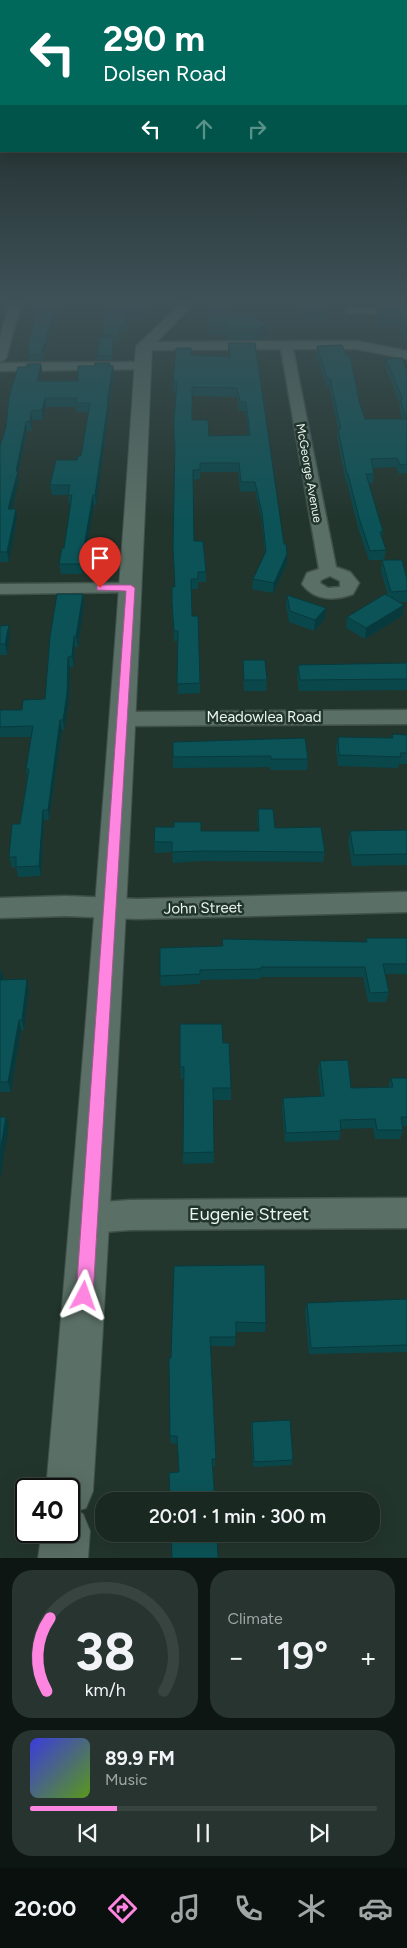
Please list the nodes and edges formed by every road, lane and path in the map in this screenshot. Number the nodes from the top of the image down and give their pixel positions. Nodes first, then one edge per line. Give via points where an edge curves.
1 (143, 374) edge
2 (291, 374) edge
3 (328, 571) dead end
4 (131, 588) junction
5 (0, 589) edge
6 (407, 716) edge
7 (122, 719) junction
8 (407, 902) edge
9 (110, 907) junction
10 (0, 908) edge
11 (407, 1213) edge
12 (90, 1218) junction
13 (70, 1478) edge
14 (65, 1543) edge
15 (64, 1558) edge

1 - 4 street
2 - 3 street, McGeorge Avenue
4 - 5 street
4 - 7 street
6 - 7 street, Meadowlea Road
7 - 9 street
8 - 9 street, John Street
9 - 10 street, John Street
9 - 12 street
11 - 12 street, Eugenie Street
12 - 13 street
14 - 15 street

